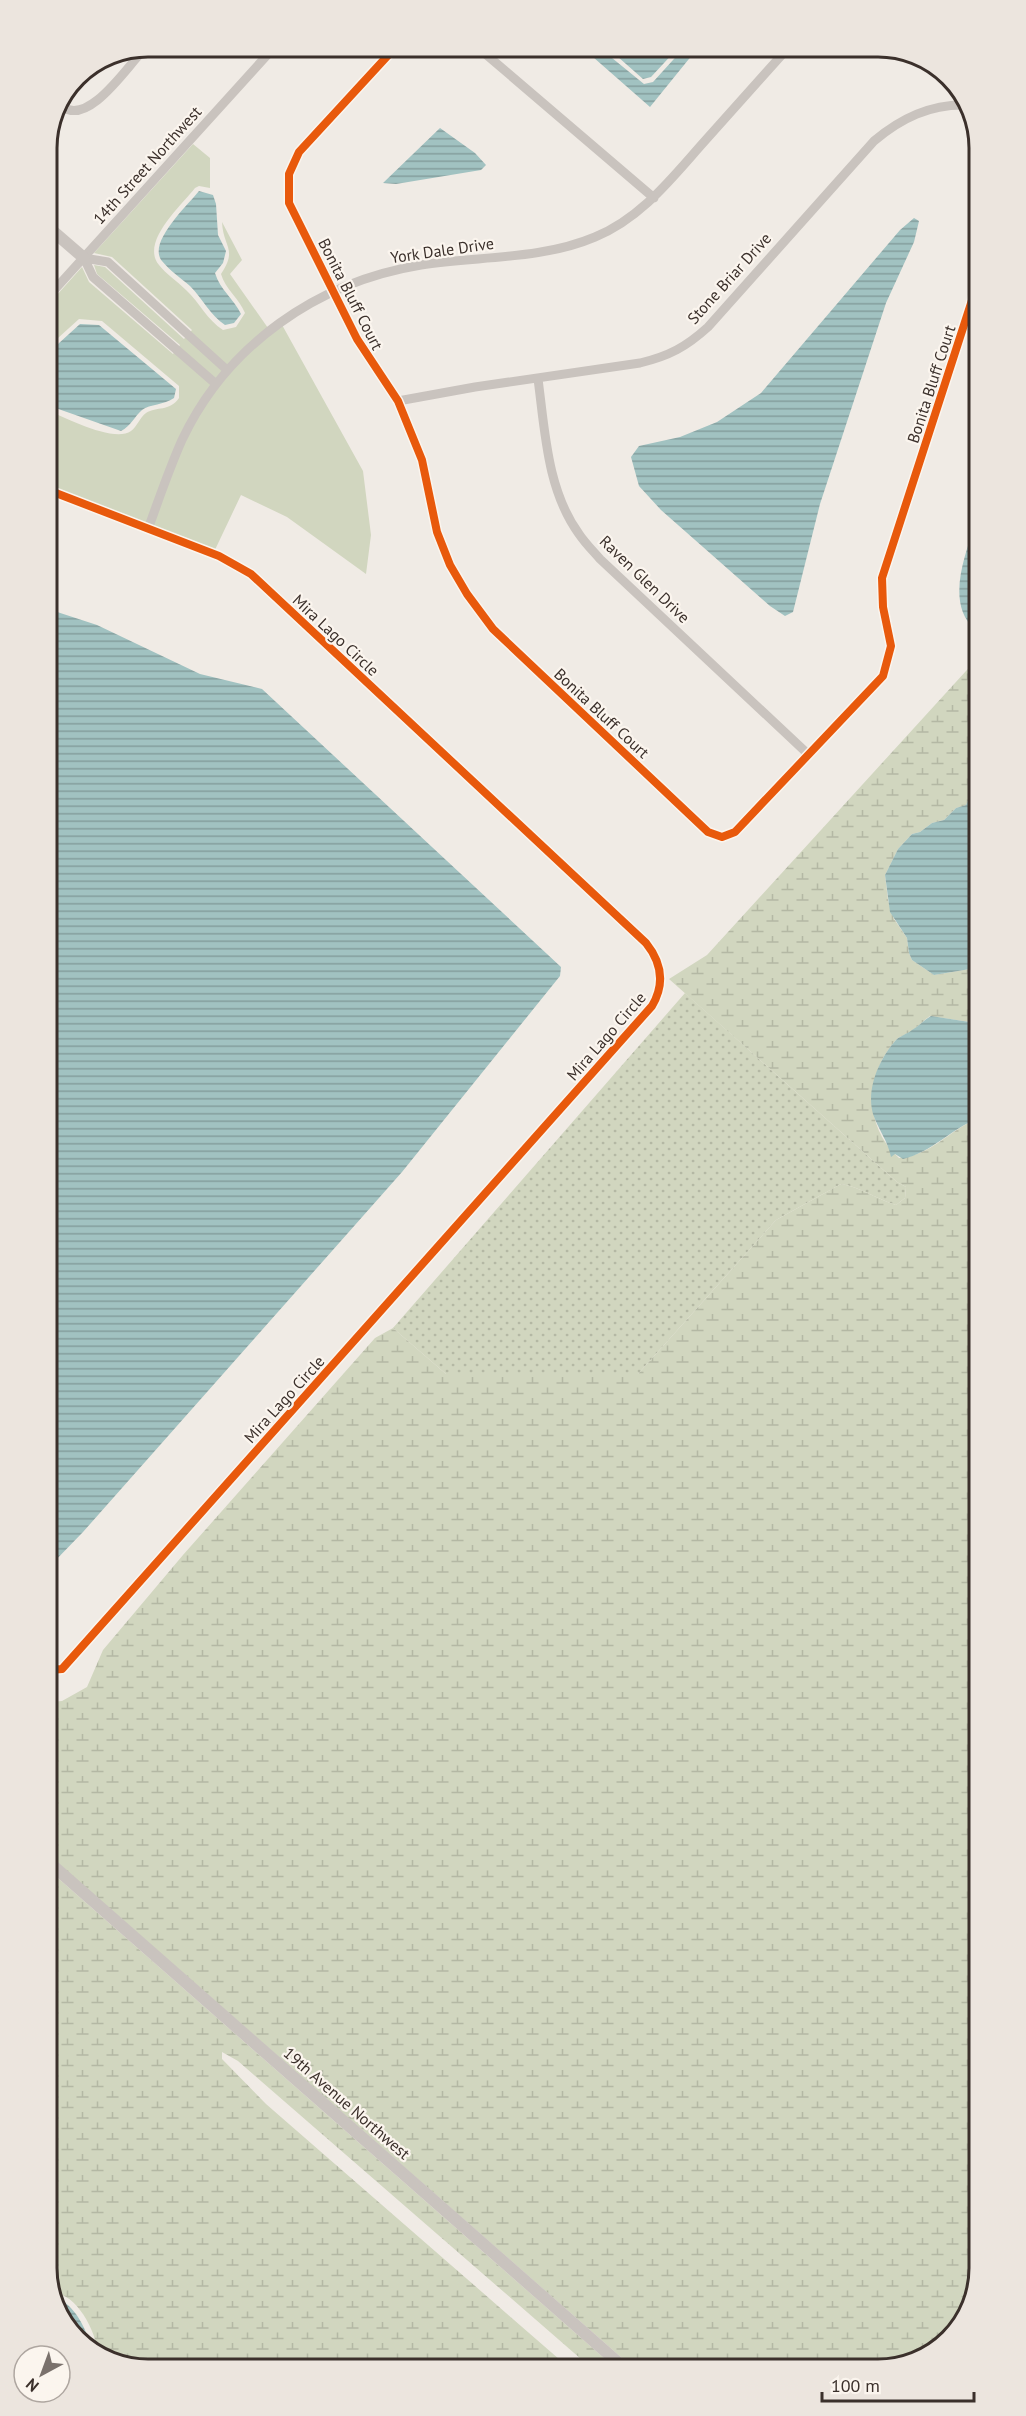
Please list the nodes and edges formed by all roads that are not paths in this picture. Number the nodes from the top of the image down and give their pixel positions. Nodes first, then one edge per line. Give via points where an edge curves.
1 (265, 57) edge
2 (386, 57) edge
3 (489, 57) edge
4 (780, 57) edge
5 (136, 58) edge
6 (958, 105) edge
7 (66, 109) edge
8 (654, 198) junction
9 (57, 235) edge
10 (84, 258) junction
11 (57, 287) edge
12 (333, 291) junction
13 (969, 310) edge
14 (228, 370) junction
15 (538, 379) junction
16 (216, 384) junction
17 (398, 401) junction
18 (57, 494) edge
19 (148, 529) junction
20 (809, 755) junction
21 (57, 1669) edge
22 (57, 1869) edge
23 (614, 2359) edge

1 - 10 street, 14th Street Northwest
2 - 12 street, Bonita Bluff Court via 298,152 289,174 289,203
3 - 8 street
4 - 8 street, York Dale Drive
5 - 7 street via 95,104 82,110
6 - 15 street, Stone Briar Drive via 915,114 891,126 874,141 690,344 662,358
8 - 12 street, York Dale Drive via 626,221 568,246 420,265
9 - 10 street
10 - 11 street, 14th Street Northwest
10 - 14 street via 108,262
10 - 16 street via 93,277
12 - 14 street, York Dale Drive via 299,309 259,338
12 - 17 street, Bonita Bluff Court via 357,339
13 - 20 street, Bonita Bluff Court via 882,578 891,646 889,661 883,676
14 - 16 street, York Dale Drive
15 - 17 street, Stone Briar Drive
15 - 20 street, Raven Glen Drive via 555,482 578,533 600,559
16 - 19 street, York Dale Drive via 183,439
17 - 20 street, Bonita Bluff Court via 422,460 437,532 466,594 493,629 708,832 722,837 735,832
18 - 19 street, Mira Lago Circle
19 - 21 street, Mira Lago Circle via 219,556 251,574 646,944 657,961 661,981 651,1006 62,1669
22 - 23 street, 19th Avenue Northwest

